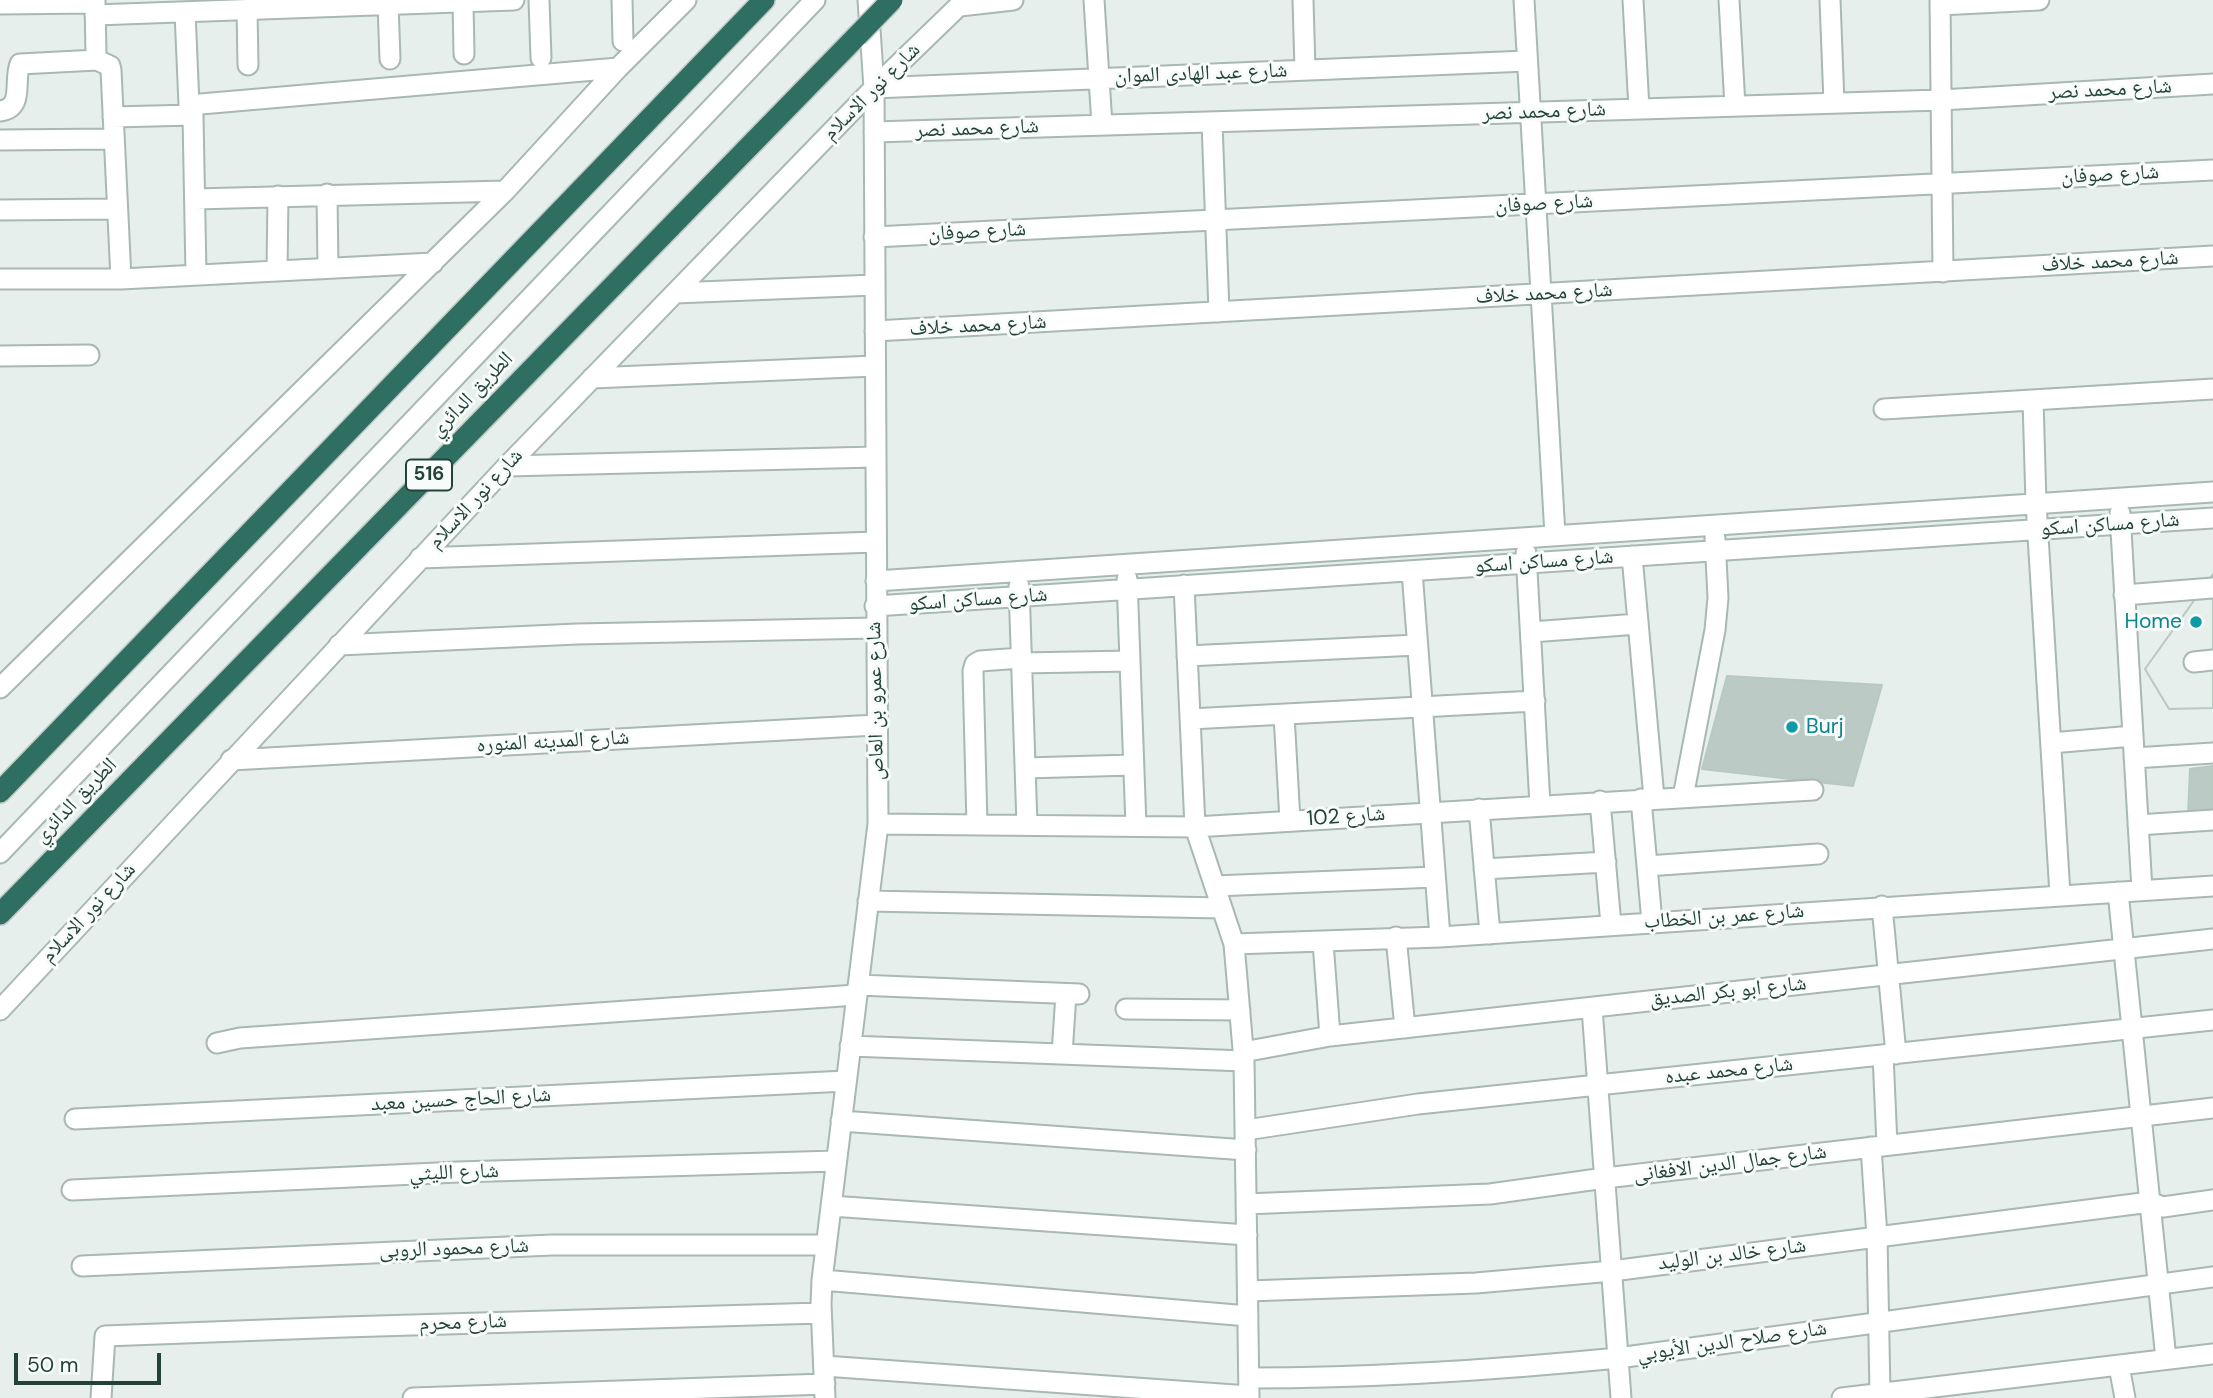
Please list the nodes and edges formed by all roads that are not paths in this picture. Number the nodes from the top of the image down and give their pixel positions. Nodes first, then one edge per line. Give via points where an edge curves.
1 (514, 0) edge
2 (539, 0) edge
3 (622, 0) edge
4 (686, 0) edge
5 (764, 0) edge
6 (815, 0) edge
7 (868, 0) edge
8 (892, 0) edge
9 (1013, 0) edge
10 (1094, 0) edge
11 (1303, 0) edge
12 (1524, 0) edge
13 (1633, 0) edge
14 (1730, 0) edge
15 (1830, 0) edge
16 (2039, 0) edge
17 (476, 1) edge
18 (22, 2) edge
19 (349, 3) edge
20 (962, 3) edge
21 (1940, 3) edge
22 (0, 4) edge
23 (388, 4) junction
24 (95, 6) edge
25 (247, 9) junction
26 (185, 12) junction
27 (623, 41) dead end
28 (464, 54) dead end
29 (541, 58) dead end
30 (390, 59) dead end
31 (97, 60) junction
32 (1527, 61) junction
33 (248, 65) dead end
34 (618, 68) junction
35 (1305, 70) junction
36 (1099, 79) junction
37 (2213, 84) edge
38 (874, 88) junction
39 (1941, 100) junction
40 (1834, 103) junction
41 (1735, 106) junction
42 (1639, 109) junction
43 (191, 110) junction
44 (0, 111) edge
45 (1530, 112) junction
46 (113, 117) junction
47 (1212, 122) junction
48 (1102, 125) junction
49 (874, 132) junction
50 (114, 139) junction
51 (0, 140) edge
52 (2213, 170) edge
53 (1942, 184) junction
54 (505, 191) junction
55 (327, 194) junction
56 (278, 196) junction
57 (195, 199) junction
58 (1535, 204) junction
59 (117, 209) junction
60 (0, 210) edge
61 (1216, 220) junction
62 (874, 237) junction
63 (2213, 256) edge
64 (433, 263) junction
65 (328, 268) junction
66 (277, 271) junction
67 (1942, 272) junction
68 (196, 275) junction
69 (0, 279) edge
70 (121, 279) junction
71 (875, 285) junction
72 (675, 293) junction
73 (1540, 294) junction
74 (1219, 313) junction
75 (875, 331) junction
76 (89, 355) dead end
77 (0, 356) edge
78 (875, 366) junction
79 (592, 378) junction
80 (2213, 389) edge
81 (2033, 400) junction
82 (1884, 409) dead end
83 (875, 457) junction
84 (507, 466) junction
85 (2213, 492) edge
86 (2119, 498) junction
87 (2036, 503) junction
88 (2213, 518) edge
89 (2120, 524) junction
90 (1714, 525) junction
91 (2038, 530) junction
92 (1555, 535) junction
93 (1525, 538) junction
94 (876, 542) junction
95 (1716, 551) junction
96 (1298, 552) junction
97 (1632, 556) junction
98 (420, 558) junction
99 (1126, 564) junction
100 (1527, 564) junction
101 (1018, 571) junction
102 (1412, 571) junction
103 (1298, 578) junction
104 (876, 581) junction
105 (1184, 585) junction
106 (2213, 589) edge
107 (1127, 590) junction
108 (2124, 596) junction
109 (1019, 597) junction
110 (875, 606) junction
111 (1638, 624) junction
112 (875, 628) junction
113 (1531, 632) junction
114 (339, 645) junction
115 (1417, 645) junction
116 (1188, 656) junction
117 (1021, 661) junction
118 (1130, 661) junction
119 (0, 688) edge
120 (1535, 701) junction
121 (1422, 707) junction
122 (1284, 715) junction
123 (1190, 719) junction
124 (876, 725) junction
125 (2133, 736) junction
126 (2051, 743) junction
127 (2213, 753) edge
128 (2134, 758) junction
129 (231, 760) junction
130 (1133, 765) junction
131 (1026, 768) junction
132 (1813, 790) dead end
133 (0, 792) edge
134 (1684, 797) junction
135 (1648, 798) junction
136 (1600, 801) junction
137 (1540, 805) junction
138 (1479, 809) junction
139 (1430, 812) junction
140 (2213, 820) edge
141 (1290, 821) junction
142 (878, 824) junction
143 (977, 825) junction
144 (1027, 825) junction
145 (2138, 825) junction
146 (1136, 826) junction
147 (1195, 827) junction
148 (0, 853) edge
149 (1818, 854) dead end
150 (1606, 862) junction
151 (1647, 866) junction
152 (1484, 869) junction
153 (1435, 877) junction
154 (1215, 886) junction
155 (2213, 886) edge
156 (2142, 890) junction
157 (2118, 892) junction
158 (2060, 895) junction
159 (867, 901) junction
160 (1882, 906) junction
161 (1222, 908) junction
162 (0, 914) edge
163 (1652, 922) junction
164 (1611, 925) junction
165 (1490, 934) junction
166 (1396, 937) junction
167 (1440, 937) junction
168 (2213, 939) edge
169 (1323, 942) junction
170 (1234, 944) junction
171 (2124, 949) junction
172 (1889, 974) junction
173 (857, 990) junction
174 (1592, 1008) junction
175 (1126, 1009) dead end
176 (0, 1010) edge
177 (1240, 1010) junction
178 (2213, 1020) edge
179 (1405, 1028) junction
180 (2132, 1028) junction
181 (1330, 1036) junction
182 (217, 1043) dead end
183 (850, 1046) junction
184 (1062, 1054) junction
185 (1889, 1054) junction
186 (1244, 1057) junction
187 (846, 1082) junction
188 (1598, 1085) junction
189 (2213, 1108) edge
190 (2141, 1116) junction
191 (75, 1119) dead end
192 (841, 1121) junction
193 (1245, 1130) junction
194 (1879, 1146) junction
195 (1246, 1150) junction
196 (836, 1161) junction
197 (1605, 1178) junction
198 (72, 1190) dead end
199 (2213, 1200) edge
200 (2150, 1202) junction
201 (1247, 1204) junction
202 (831, 1206) junction
203 (1247, 1235) junction
204 (1877, 1237) junction
205 (826, 1245) junction
206 (82, 1266) dead end
207 (1612, 1271) junction
208 (2213, 1277) edge
209 (822, 1280) junction
210 (2159, 1285) junction
211 (1248, 1291) junction
212 (821, 1313) junction
213 (1248, 1316) junction
214 (1879, 1322) junction
215 (2213, 1354) edge
216 (1618, 1358) junction
217 (2166, 1359) junction
218 (2119, 1366) junction
219 (825, 1383) edge
220 (1249, 1391) edge
221 (1880, 1393) junction
222 (1909, 1394) edge
223 (101, 1398) edge
224 (412, 1398) edge
225 (1622, 1398) edge
226 (1842, 1398) edge
227 (2125, 1398) edge

1 - 17 street
2 - 29 street
3 - 27 street
4 - 34 street
5 - 133 highway
6 - 148 street
7 - 38 street, شارع عمرو بن العاص
8 - 162 highway, الطريق الدائري / 516, bridge
9 - 20 street
10 - 36 street
11 - 35 street
12 - 32 street
13 - 42 street
14 - 41 street
15 - 40 street
16 - 21 street
17 - 23 street
17 - 28 street
18 - 22 street
18 - 24 street
19 - 23 street
19 - 25 street
20 - 38 street, شارع نور الاسلام
21 - 39 street
23 - 30 street
24 - 26 street
24 - 31 street
25 - 26 street
25 - 33 street
26 - 43 street
31 - 44 street via 20,64 16,103
31 - 46 street via 110,66
32 - 35 street, شارع عبد الهادى الموان
32 - 45 street
34 - 43 street
34 - 54 street
35 - 36 street, شارع عبد الهادى الموان
36 - 38 street, شارع عبد الهادى الموان
36 - 48 street
37 - 39 street, شارع محمد نصر
38 - 49 street, شارع عمرو بن العاص
38 - 72 street, شارع نور الاسلام
39 - 40 street, شارع محمد نصر
39 - 53 street
40 - 41 street, شارع محمد نصر
41 - 42 street, شارع محمد نصر
42 - 45 street, شارع محمد نصر
43 - 46 street
43 - 57 street
45 - 47 street, شارع محمد نصر
45 - 58 street
46 - 50 street
47 - 48 street, شارع محمد نصر
47 - 61 street
48 - 49 street, شارع محمد نصر
49 - 62 street, شارع عمرو بن العاص
50 - 51 street
50 - 59 street
52 - 53 street, شارع صوفان
53 - 58 street, شارع صوفان
53 - 67 street
54 - 55 street
54 - 64 street
55 - 56 street
55 - 65 street
56 - 57 street
56 - 66 street
57 - 68 street
58 - 61 street, شارع صوفان
58 - 73 street
59 - 60 street
59 - 70 street
61 - 62 street, شارع صوفان
61 - 74 street
62 - 71 street, شارع عمرو بن العاص
63 - 67 street, شارع محمد خلاف
64 - 65 street
64 - 119 street
65 - 66 street
66 - 68 street
67 - 73 street, شارع محمد خلاف
68 - 70 street
69 - 70 street
71 - 72 street
71 - 75 street, شارع عمرو بن العاص
72 - 79 street, شارع نور الاسلام
73 - 74 street, شارع محمد خلاف
73 - 92 street
74 - 75 street, شارع محمد خلاف
75 - 78 street, شارع عمرو بن العاص
76 - 77 street
78 - 79 street
78 - 83 street, شارع عمرو بن العاص
79 - 84 street, شارع نور الاسلام
80 - 81 street
81 - 82 street
81 - 87 street
83 - 84 street
83 - 94 street, شارع عمرو بن العاص
84 - 98 street, شارع نور الاسلام
85 - 86 street, شارع مساكن اسكو
86 - 87 street, شارع مساكن اسكو
86 - 89 street
87 - 90 street, شارع مساكن اسكو
87 - 91 street
88 - 89 street, شارع مساكن اسكو
89 - 91 street, شارع مساكن اسكو
89 - 108 street
90 - 92 street, شارع مساكن اسكو
90 - 95 street
91 - 95 street, شارع مساكن اسكو
91 - 126 street
92 - 93 street, شارع مساكن اسكو
93 - 96 street, شارع مساكن اسكو
93 - 100 street
94 - 98 street
94 - 104 street, شارع عمرو بن العاص
95 - 97 street, شارع مساكن اسكو
95 - 134 street via 1715,630
96 - 99 street, شارع مساكن اسكو
96 - 103 street
97 - 100 street, شارع مساكن اسكو
97 - 111 street
98 - 114 street, شارع نور الاسلام
99 - 101 street, شارع مساكن اسكو
99 - 107 street
100 - 102 street, شارع مساكن اسكو
100 - 113 street
101 - 104 street, شارع مساكن اسكو
101 - 109 street
102 - 103 street, شارع مساكن اسكو
102 - 115 street
103 - 105 street, شارع مساكن اسكو
104 - 110 street, شارع عمرو بن العاص
105 - 107 street, شارع مساكن اسكو
105 - 116 street
106 - 108 street
107 - 109 street, شارع مساكن اسكو
107 - 118 street
108 - 125 street
109 - 110 street, شارع مساكن اسكو
109 - 117 street
110 - 112 street, شارع عمرو بن العاص
111 - 113 street
111 - 135 street
112 - 114 street
112 - 124 street, شارع عمرو بن العاص
113 - 120 street
114 - 129 street, شارع نور الاسلام
115 - 116 street
115 - 121 street
116 - 123 street
117 - 118 street
117 - 131 street
117 - 143 street via 980,661 973,671
118 - 130 street
120 - 121 street
120 - 137 street
121 - 122 street
121 - 139 street
122 - 123 street
122 - 141 street
123 - 147 street
124 - 129 street, شارع المدينه المنوره
124 - 142 street, شارع عمرو بن العاص
125 - 126 street
125 - 128 street
126 - 158 street
127 - 128 street
128 - 145 street
129 - 176 street, شارع نور الاسلام
130 - 131 street
130 - 146 street
131 - 144 street
132 - 134 street, شارع 102
134 - 135 street, شارع 102
135 - 136 street, شارع 102
135 - 151 street
136 - 137 street, شارع 102
136 - 150 street
137 - 138 street, شارع 102
138 - 139 street, شارع 102
138 - 152 street
139 - 141 street, شارع 102
139 - 153 street
140 - 145 street
141 - 147 street, شارع 102
142 - 143 street, شارع 102
142 - 159 street, شارع عمرو بن العاص
143 - 144 street, شارع 102
144 - 146 street, شارع 102
145 - 156 street
146 - 147 street, شارع 102
147 - 154 street
149 - 151 street
150 - 152 street
150 - 164 street
151 - 163 street
152 - 165 street
153 - 154 street
153 - 167 street
154 - 161 street
155 - 156 street, شارع عمر بن الخطاب
156 - 157 street, شارع عمر بن الخطاب
157 - 158 street, شارع عمر بن الخطاب
157 - 171 street
158 - 160 street, شارع عمر بن الخطاب
159 - 161 street
159 - 173 street, شارع عمرو بن العاص
160 - 163 street, شارع عمر بن الخطاب
160 - 172 street
161 - 170 street
163 - 164 street, شارع عمر بن الخطاب
164 - 165 street, شارع عمر بن الخطاب
165 - 167 street, شارع عمر بن الخطاب
166 - 167 street, شارع عمر بن الخطاب
166 - 169 street, شارع عمر بن الخطاب
166 - 179 street
168 - 171 street, شارع ابو بكر الصديق
169 - 170 street, شارع عمر بن الخطاب
169 - 181 street
170 - 177 street
171 - 172 street, شارع ابو بكر الصديق
171 - 180 street
172 - 174 street, شارع ابو بكر الصديق
172 - 185 street
173 - 182 street
173 - 183 street, شارع عمرو بن العاص
173 - 184 street via 1072,994
174 - 179 street, شارع ابو بكر الصديق
174 - 188 street
175 - 177 street
177 - 186 street
178 - 180 street, شارع محمد عبده
179 - 181 street, شارع ابو بكر الصديق
180 - 185 street, شارع محمد عبده
180 - 190 street
181 - 186 street, شارع ابو بكر الصديق
183 - 184 street, شارع ابو بكر الصديق
183 - 187 street, شارع عمرو بن العاص
184 - 186 street, شارع ابو بكر الصديق
185 - 188 street, شارع محمد عبده
185 - 194 street
186 - 193 street
187 - 191 street, شارع الحاج حسين معبد
187 - 192 street, شارع عمرو بن العاص
188 - 193 street, شارع محمد عبده via 1418,1104
188 - 197 street
189 - 190 street, شارع جمال الدين الافغانى
190 - 194 street, شارع جمال الدين الافغانى
190 - 200 street
192 - 195 street
192 - 196 street, شارع عمرو بن العاص
193 - 195 street
194 - 197 street, شارع جمال الدين الافغانى
194 - 204 street
195 - 201 street
196 - 198 street, شارع الليثي
196 - 202 street, شارع عمرو بن العاص
197 - 201 street, شارع جمال الدين الافغانى via 1490,1194
197 - 207 street
199 - 200 street, شارع خالد بن الوليد via 2163,1207
200 - 204 street, شارع خالد بن الوليد
200 - 210 street
201 - 203 street
202 - 203 street
202 - 205 street, شارع عمرو بن العاص
203 - 211 street
204 - 207 street, شارع خالد بن الوليد
204 - 214 street
205 - 206 street, شارع محمود الروبى via 552,1245
205 - 209 street, شارع عمرو بن العاص
207 - 211 street, شارع خالد بن الوليد via 1476,1283
207 - 216 street
208 - 210 street, شارع صلاح الدين الأيوبي
209 - 212 street, شارع عمرو بن العاص
209 - 213 street
210 - 214 street, شارع صلاح الدين الأيوبي
210 - 217 street
211 - 213 street
212 - 219 street, شارع عمرو بن العاص
212 - 223 street, شارع محرم via 105,1336
213 - 220 street
214 - 216 street, شارع صلاح الدين الأيوبي
214 - 221 street
215 - 217 street
216 - 220 street, شارع صلاح الدين الأيوبي via 1349,1378
216 - 225 street
217 - 218 street
218 - 222 street
218 - 227 street
219 - 220 street, شارع صلاح الدين الأيوبي
219 - 224 street, شارع صلاح الدين الأيوبي
221 - 222 street
221 - 226 street

